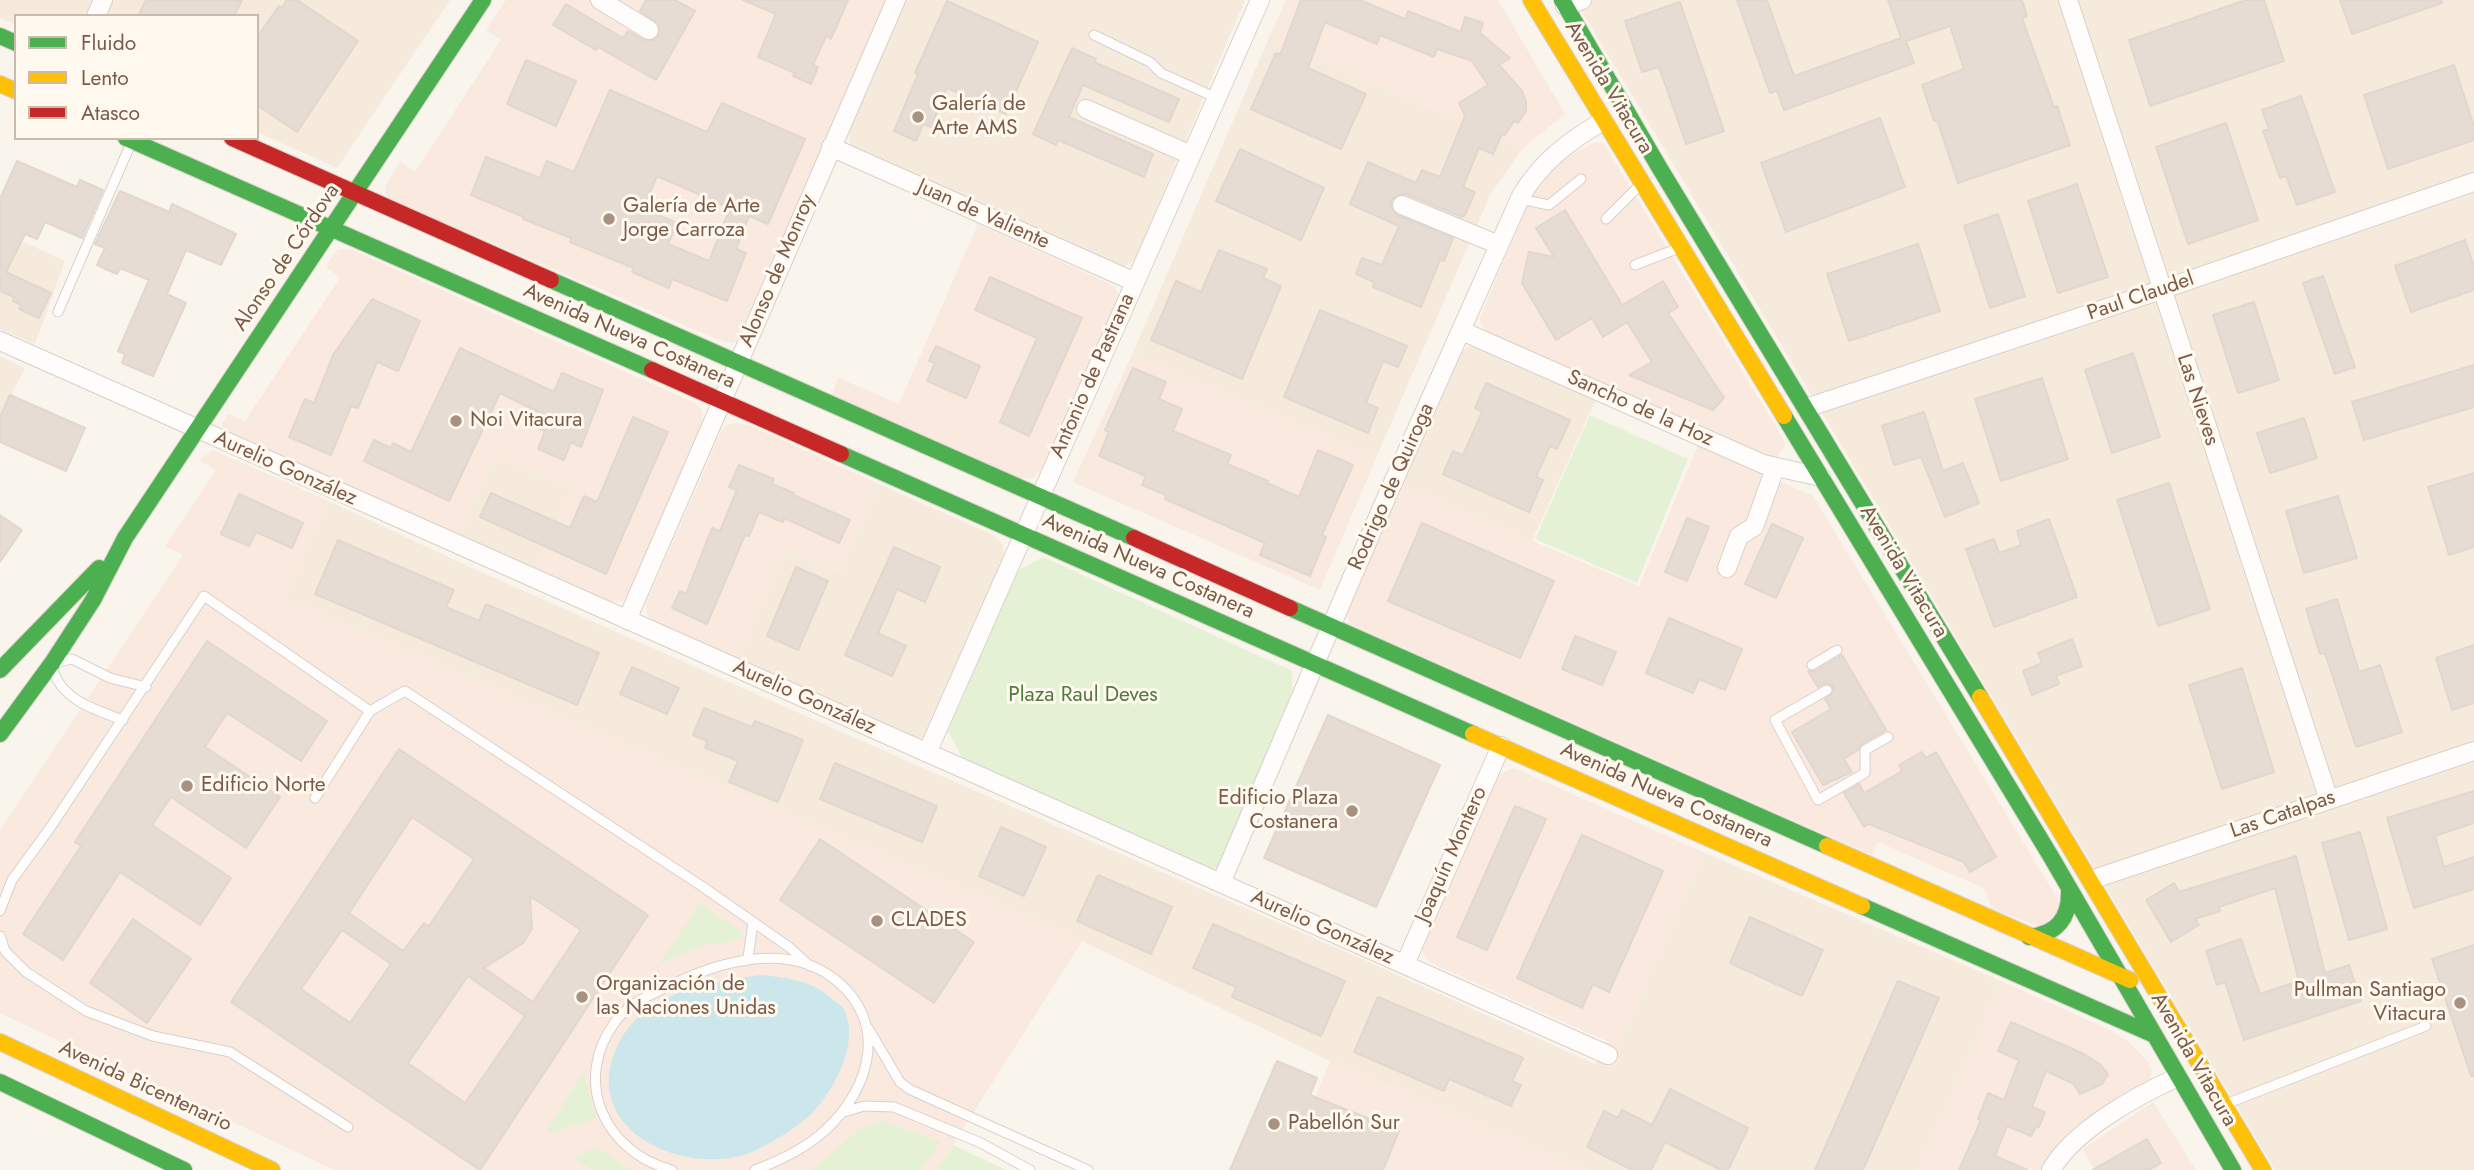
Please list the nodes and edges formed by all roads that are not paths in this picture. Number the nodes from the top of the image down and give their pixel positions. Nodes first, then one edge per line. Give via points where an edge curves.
1 (483, 0) edge
2 (600, 0) edge
3 (896, 0) edge
4 (1260, 0) edge
5 (1533, 0) edge
6 (2068, 0) edge
7 (1570, 2) edge
8 (649, 30) dead end
9 (1094, 35) dead end
10 (1217, 98) junction
11 (1086, 109) dead end
12 (1603, 121) junction
13 (129, 140) edge
14 (237, 140) edge
15 (831, 147) junction
16 (1191, 155) junction
17 (1581, 179) dead end
18 (2474, 182) edge
19 (1641, 184) junction
20 (356, 192) junction
21 (1520, 199) junction
22 (1402, 205) dead end
23 (1606, 219) dead end
24 (333, 228) junction
25 (1499, 245) junction
26 (1680, 248) junction
27 (1635, 265) dead end
28 (1135, 282) junction
29 (2161, 290) junction
30 (58, 312) dead end
31 (1462, 331) junction
32 (0, 341) edge
33 (738, 363) junction
34 (722, 401) junction
35 (1806, 408) junction
36 (198, 430) junction
37 (1775, 468) junction
38 (1821, 477) junction
39 (1040, 497) junction
40 (1023, 535) junction
41 (125, 538) junction
42 (1727, 568) dead end
43 (627, 621) junction
44 (1331, 627) junction
45 (26, 646) junction
46 (1837, 650) dead end
47 (52, 663) junction
48 (1315, 664) junction
49 (1811, 665) dead end
50 (0, 670) edge
51 (146, 687) junction
52 (1827, 690) dead end
53 (370, 711) junction
54 (123, 720) junction
55 (0, 734) edge
56 (1888, 737) dead end
57 (1501, 746) junction
58 (2474, 751) edge
59 (927, 753) junction
60 (315, 798) dead end
61 (2329, 800) junction
62 (1751, 814) junction
63 (1753, 844) junction
64 (2050, 855) junction
65 (2091, 880) junction
66 (1221, 883) junction
67 (2069, 890) junction
68 (0, 911) edge
69 (753, 923) junction
70 (0, 936) edge
71 (2029, 937) junction
72 (748, 958) junction
73 (1405, 964) junction
74 (810, 966) junction
75 (2120, 975) junction
76 (2175, 1024) junction
77 (867, 1026) junction
78 (2426, 1026) dead end
79 (2152, 1034) junction
80 (0, 1042) edge
81 (1608, 1055) dead end
82 (2178, 1077) junction
83 (0, 1082) edge
84 (2224, 1105) junction
85 (844, 1112) junction
86 (348, 1127) dead end
87 (184, 1170) edge
88 (272, 1170) edge
89 (672, 1170) edge
90 (755, 1170) edge
91 (1030, 1170) edge
92 (1088, 1170) edge
93 (2051, 1170) edge
94 (2233, 1170) edge
95 (2263, 1170) edge

1 - 20 main road, Alonso de Córdova
2 - 8 street
3 - 15 street, Alonso de Monroy
4 - 10 street, Antonio de Pastrana
5 - 7 main road via 1555,7
5 - 12 main road, Avenida Vitacura
6 - 29 street, Las Nieves
7 - 35 main road, Avenida Vitacura
9 - 10 lane
10 - 16 street, Antonio de Pastrana
11 - 16 street
12 - 19 main road, Avenida Vitacura
12 - 21 street, Rodrigo de Quiroga via 1564,145 1532,177
13 - 24 main road, Avenida Nueva Costanera
13 - 30 lane
14 - 20 main road, Avenida Nueva Costanera
15 - 28 street, Juan de Valiente
15 - 33 street, Alonso de Monroy
16 - 28 street, Antonio de Pastrana
17 - 21 lane via 1549,205
18 - 29 street, Paul Claudel
19 - 23 lane
19 - 26 main road, Avenida Vitacura
20 - 24 main road, Alonso de Córdova
20 - 33 main road, Avenida Nueva Costanera
21 - 25 street, Rodrigo de Quiroga
22 - 25 street
24 - 34 main road, Avenida Nueva Costanera
24 - 36 main road, Alonso de Córdova
25 - 31 street, Rodrigo de Quiroga
26 - 27 lane
26 - 38 main road, Avenida Vitacura
28 - 39 street, Antonio de Pastrana
29 - 35 street, Paul Claudel
29 - 61 street, Las Nieves
31 - 37 street, Sancho de la Hoz
31 - 44 street, Rodrigo de Quiroga
32 - 36 street, Aurelio González
33 - 34 street, Alonso de Monroy
33 - 39 main road, Avenida Nueva Costanera
34 - 40 main road, Avenida Nueva Costanera
34 - 43 street, Alonso de Monroy
35 - 65 main road, Avenida Vitacura
36 - 41 main road, Alonso de Córdova
36 - 43 street, Aurelio González
37 - 38 street, Sancho de la Hoz
37 - 42 street via 1754,527 1739,536
38 - 64 main road, Avenida Vitacura
39 - 40 street, Antonio de Pastrana
39 - 44 main road, Avenida Nueva Costanera
40 - 48 main road, Avenida Nueva Costanera
40 - 59 street, Antonio de Pastrana
41 - 45 main road, Alonso de Córdova
41 - 47 main road, Alonso de Córdova via 93,600
43 - 59 street, Aurelio González
44 - 48 street, Rodrigo de Quiroga
44 - 62 main road, Avenida Nueva Costanera
45 - 47 main road
45 - 50 main road, Alonso de Córdova
46 - 49 lane
47 - 51 lane via 72,659 110,678
47 - 54 lane via 56,681 73,698
47 - 55 main road, Alonso de Córdova
48 - 57 main road, Avenida Nueva Costanera
48 - 66 street, Rodrigo de Quiroga
51 - 53 lane via 204,596
51 - 54 lane
52 - 56 lane via 1775,720 1818,800 1865,773 1865,750
53 - 60 lane
53 - 69 lane via 405,691
54 - 68 lane via 12,880
57 - 63 main road, Avenida Nueva Costanera
57 - 73 street, Joaquín Montero
58 - 61 street, Las Catalpas
59 - 66 street, Aurelio González
61 - 65 street, Las Catalpas
62 - 63 main road
62 - 71 main road, Avenida Nueva Costanera
63 - 79 main road, Avenida Nueva Costanera
64 - 65 main road via 2071,877
64 - 67 main road, Avenida Vitacura
65 - 76 main road, Avenida Vitacura
66 - 73 street, Aurelio González
67 - 71 main road via 2068,914 2061,925
67 - 75 main road, Avenida Vitacura
69 - 72 lane
69 - 74 lane
70 - 86 lane via 5,951 26,972 86,1011 153,1036 230,1052
71 - 75 main road, Avenida Nueva Costanera
72 - 74 lane
72 - 89 lane via 678,981 631,1005 598,1052 598,1105 608,1127 655,1166
73 - 81 street, Aurelio González
74 - 77 lane via 846,989
75 - 76 main road, Avenida Nueva Costanera via 2144,990
75 - 79 main road, Avenida Vitacura
76 - 84 main road, Avenida Vitacura
77 - 85 lane via 866,1068
77 - 92 lane via 900,1082 909,1089
78 - 84 lane
79 - 82 main road, Avenida Vitacura
80 - 88 main road, Avenida Bicentenario
82 - 93 street via 2114,1111 2081,1136
82 - 94 main road, Avenida Vitacura
83 - 87 main road
84 - 95 main road, Avenida Vitacura
85 - 90 lane via 816,1139
85 - 91 lane via 864,1106 894,1107 981,1143

